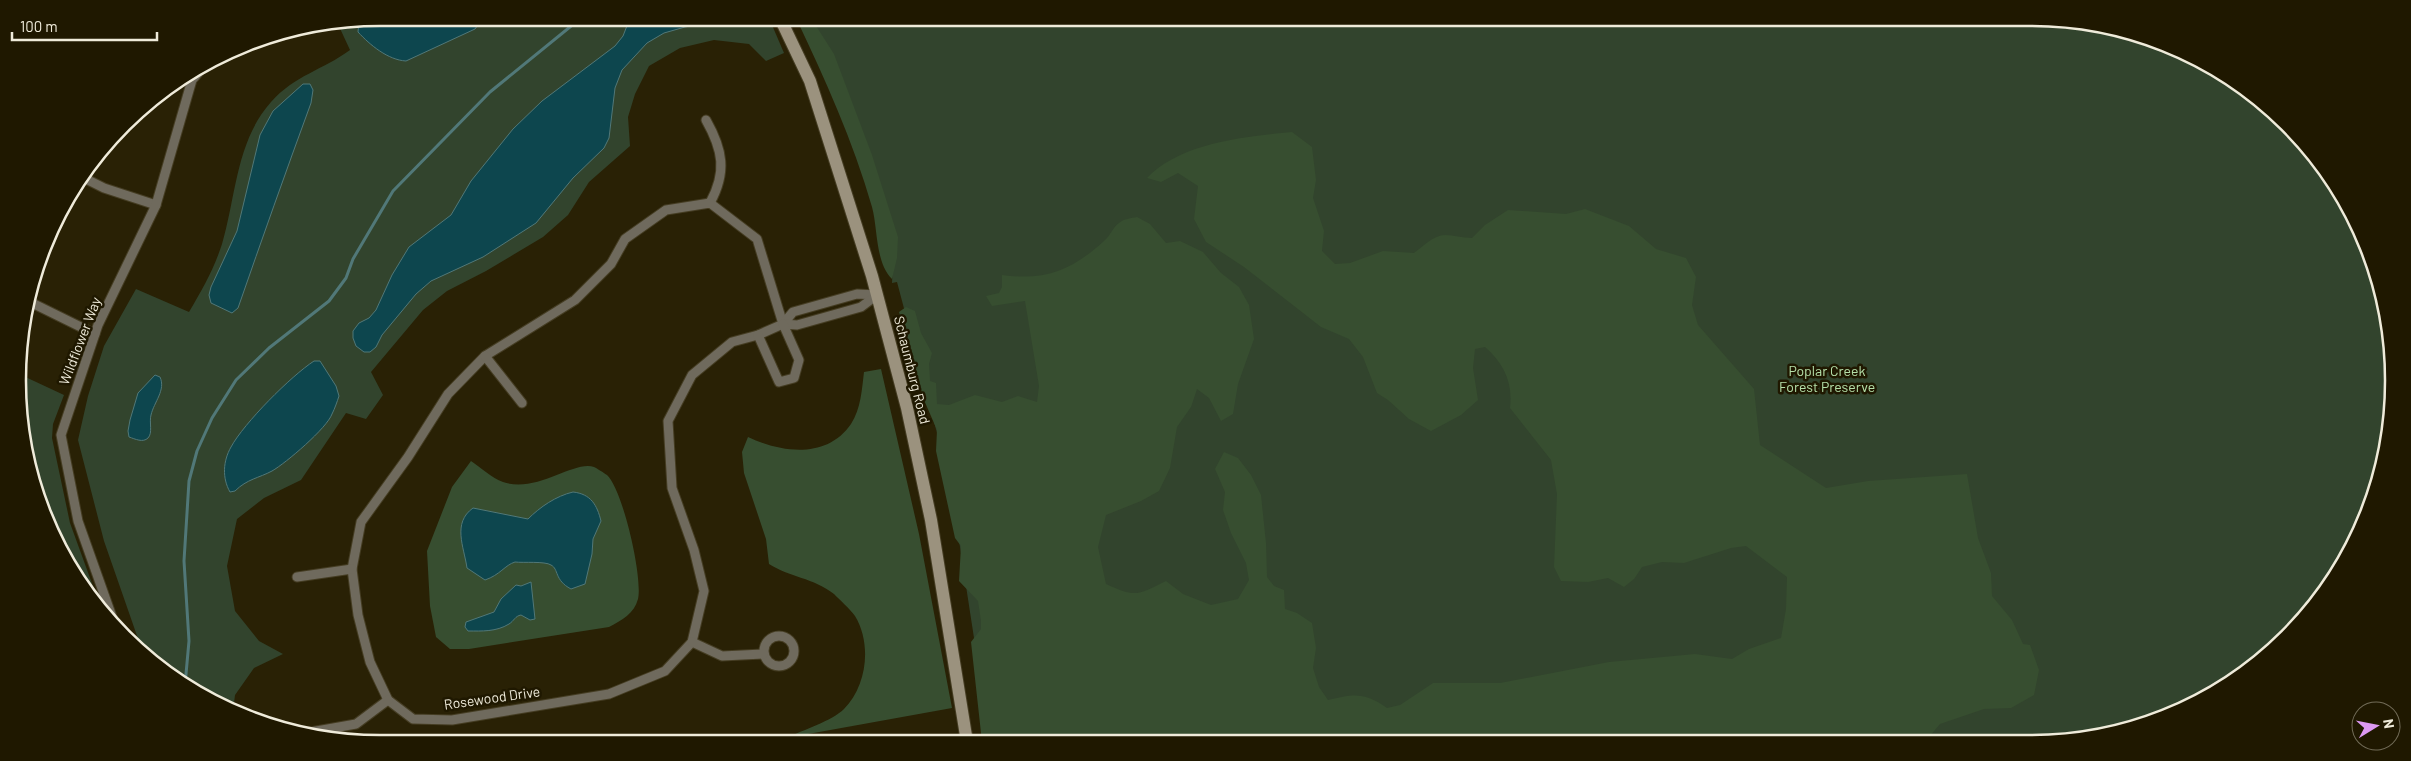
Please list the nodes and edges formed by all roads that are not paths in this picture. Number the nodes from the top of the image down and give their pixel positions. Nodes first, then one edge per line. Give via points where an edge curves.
1 (784, 26) edge
2 (192, 81) edge
3 (706, 120) dead end
4 (89, 180) edge
5 (710, 203) junction
6 (156, 205) junction
7 (877, 295) junction
8 (35, 304) edge
9 (784, 324) junction
10 (95, 334) junction
11 (758, 335) junction
12 (485, 356) junction
13 (522, 403) dead end
14 (352, 569) junction
15 (297, 577) dead end
16 (109, 608) edge
17 (692, 642) junction
18 (763, 654) dead end
19 (388, 700) junction
20 (322, 730) edge
21 (966, 735) edge

1 - 7 main road, Schaumburg Road via 810,82
2 - 6 street, Wildflower Way
3 - 5 street via 717,140 722,160 719,188
4 - 6 street
5 - 9 street via 757,239
5 - 12 street, Rosewood Drive via 666,210 625,239 611,264 575,300
6 - 10 street, Wildflower Way
7 - 9 street, Rosewood Drive via 861,307 797,325
7 - 9 street, Rosewood Drive via 857,294 793,312
7 - 21 main road, Schaumburg Road via 907,408 931,520
8 - 10 street
9 - 11 street, Rosewood Drive
9 - 11 street via 799,360 794,378 779,382
10 - 16 street, Wildflower Way via 61,435 78,521
11 - 17 street, Rosewood Drive via 732,342 692,375 668,421 672,488 694,550 704,591
12 - 13 street
12 - 14 street, Rosewood Drive via 448,394 362,522
14 - 15 street
14 - 19 street, Rosewood Drive via 358,615 370,662
17 - 18 street via 722,656
17 - 19 street, Rosewood Drive via 665,671 609,694 452,720 413,719
19 - 20 street via 356,724

